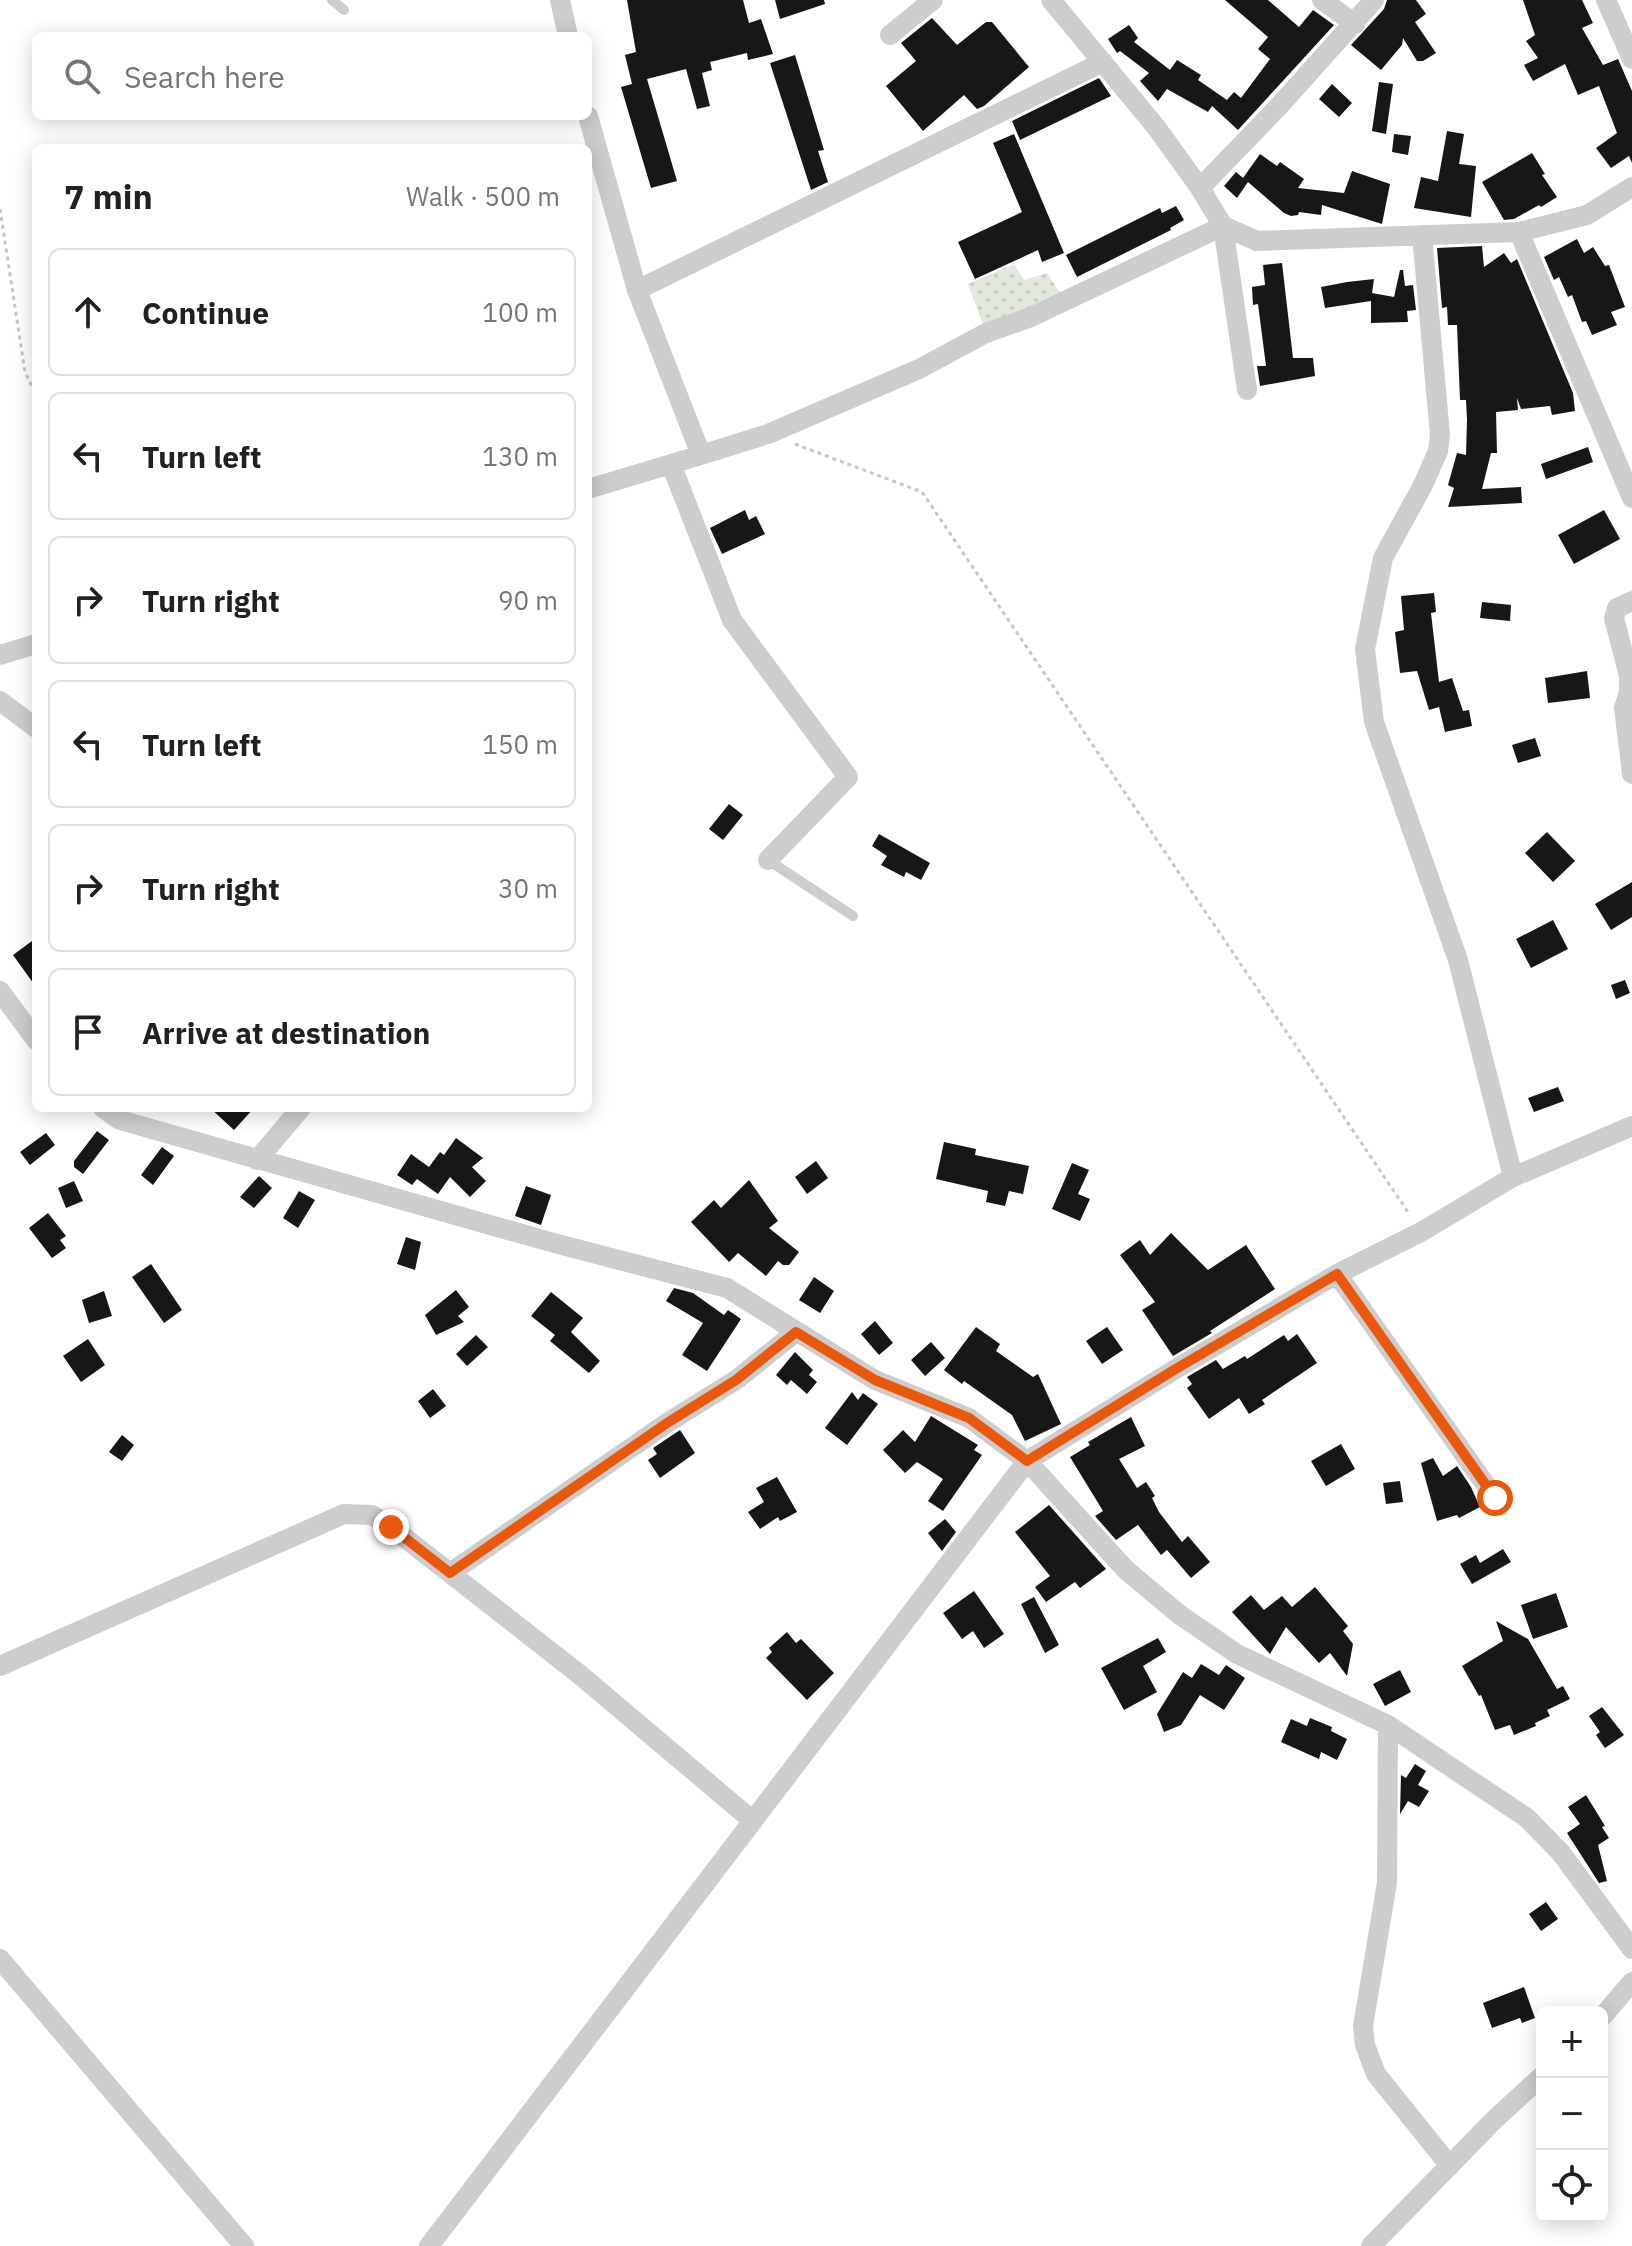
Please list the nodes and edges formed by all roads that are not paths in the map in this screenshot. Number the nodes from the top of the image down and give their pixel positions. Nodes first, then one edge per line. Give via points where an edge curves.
1 (332, 0) edge
2 (560, 0) edge
3 (933, 0) edge
4 (1051, 0) edge
5 (1322, 0) edge
6 (1374, 0) edge
7 (1606, 0) edge
8 (344, 10) dead end
9 (1355, 24) junction
10 (567, 32) edge
11 (890, 35) dead end
12 (1632, 59) edge
13 (1103, 62) junction
14 (589, 120) edge
15 (1632, 187) edge
16 (1200, 188) junction
17 (1223, 226) junction
18 (1519, 232) junction
19 (1422, 235) junction
20 (637, 290) junction
21 (1247, 390) dead end
22 (701, 455) junction
23 (671, 464) junction
24 (592, 488) edge
25 (1632, 498) edge
26 (1632, 601) edge
27 (32, 645) edge
28 (0, 655) edge
29 (0, 701) edge
30 (32, 725) edge
31 (1632, 774) edge
32 (768, 860) joint
33 (853, 916) dead end
34 (0, 991) edge
35 (32, 1035) edge
36 (109, 1112) edge
37 (298, 1112) edge
38 (1632, 1126) edge
39 (257, 1160) junction
40 (1513, 1177) junction
41 (1337, 1274) junction
42 (796, 1332) junction
43 (1027, 1461) junction
44 (1495, 1498) dead end
45 (450, 1573) junction
46 (0, 1666) edge
47 (1388, 1725) junction
48 (753, 1821) junction
49 (1632, 1949) edge
50 (0, 1959) edge
51 (1632, 1982) edge
52 (1608, 2010) edge
53 (1540, 2078) edge
54 (1450, 2166) junction
55 (244, 2246) edge
56 (429, 2246) edge
57 (1371, 2246) edge

1 - 8 lane
2 - 10 street
3 - 11 street
4 - 13 street
5 - 9 street
6 - 9 street
7 - 12 street
9 - 16 street
13 - 16 street
13 - 20 street
14 - 20 street
15 - 18 street via 1587,215
16 - 17 street
17 - 19 street via 1257,241
17 - 21 street
17 - 22 street via 986,333 919,369 768,434
18 - 19 street
18 - 25 street
19 - 40 street via 1438,451 1383,558 1365,649 1374,722 1458,960
20 - 22 street
22 - 23 street
23 - 24 street
23 - 32 street via 732,620 848,777
26 - 31 street via 1617,608 1614,618 1629,676 1624,708
27 - 28 street
29 - 30 street
32 - 33 lane
34 - 35 street
36 - 39 street via 120,1120
37 - 39 street
38 - 40 street
39 - 42 street via 727,1288
40 - 41 street
41 - 43 street
41 - 44 street
42 - 43 street via 875,1380 969,1418
42 - 45 street via 736,1380
43 - 47 street via 1126,1570 1180,1615 1237,1654
43 - 48 street
45 - 46 street via 372,1515 344,1514
45 - 48 street
47 - 49 street via 1527,1818 1561,1853
47 - 54 street via 1387,1883 1363,2026 1365,2045 1376,2074
48 - 56 street
50 - 55 street
51 - 52 street
53 - 54 street
54 - 57 street

